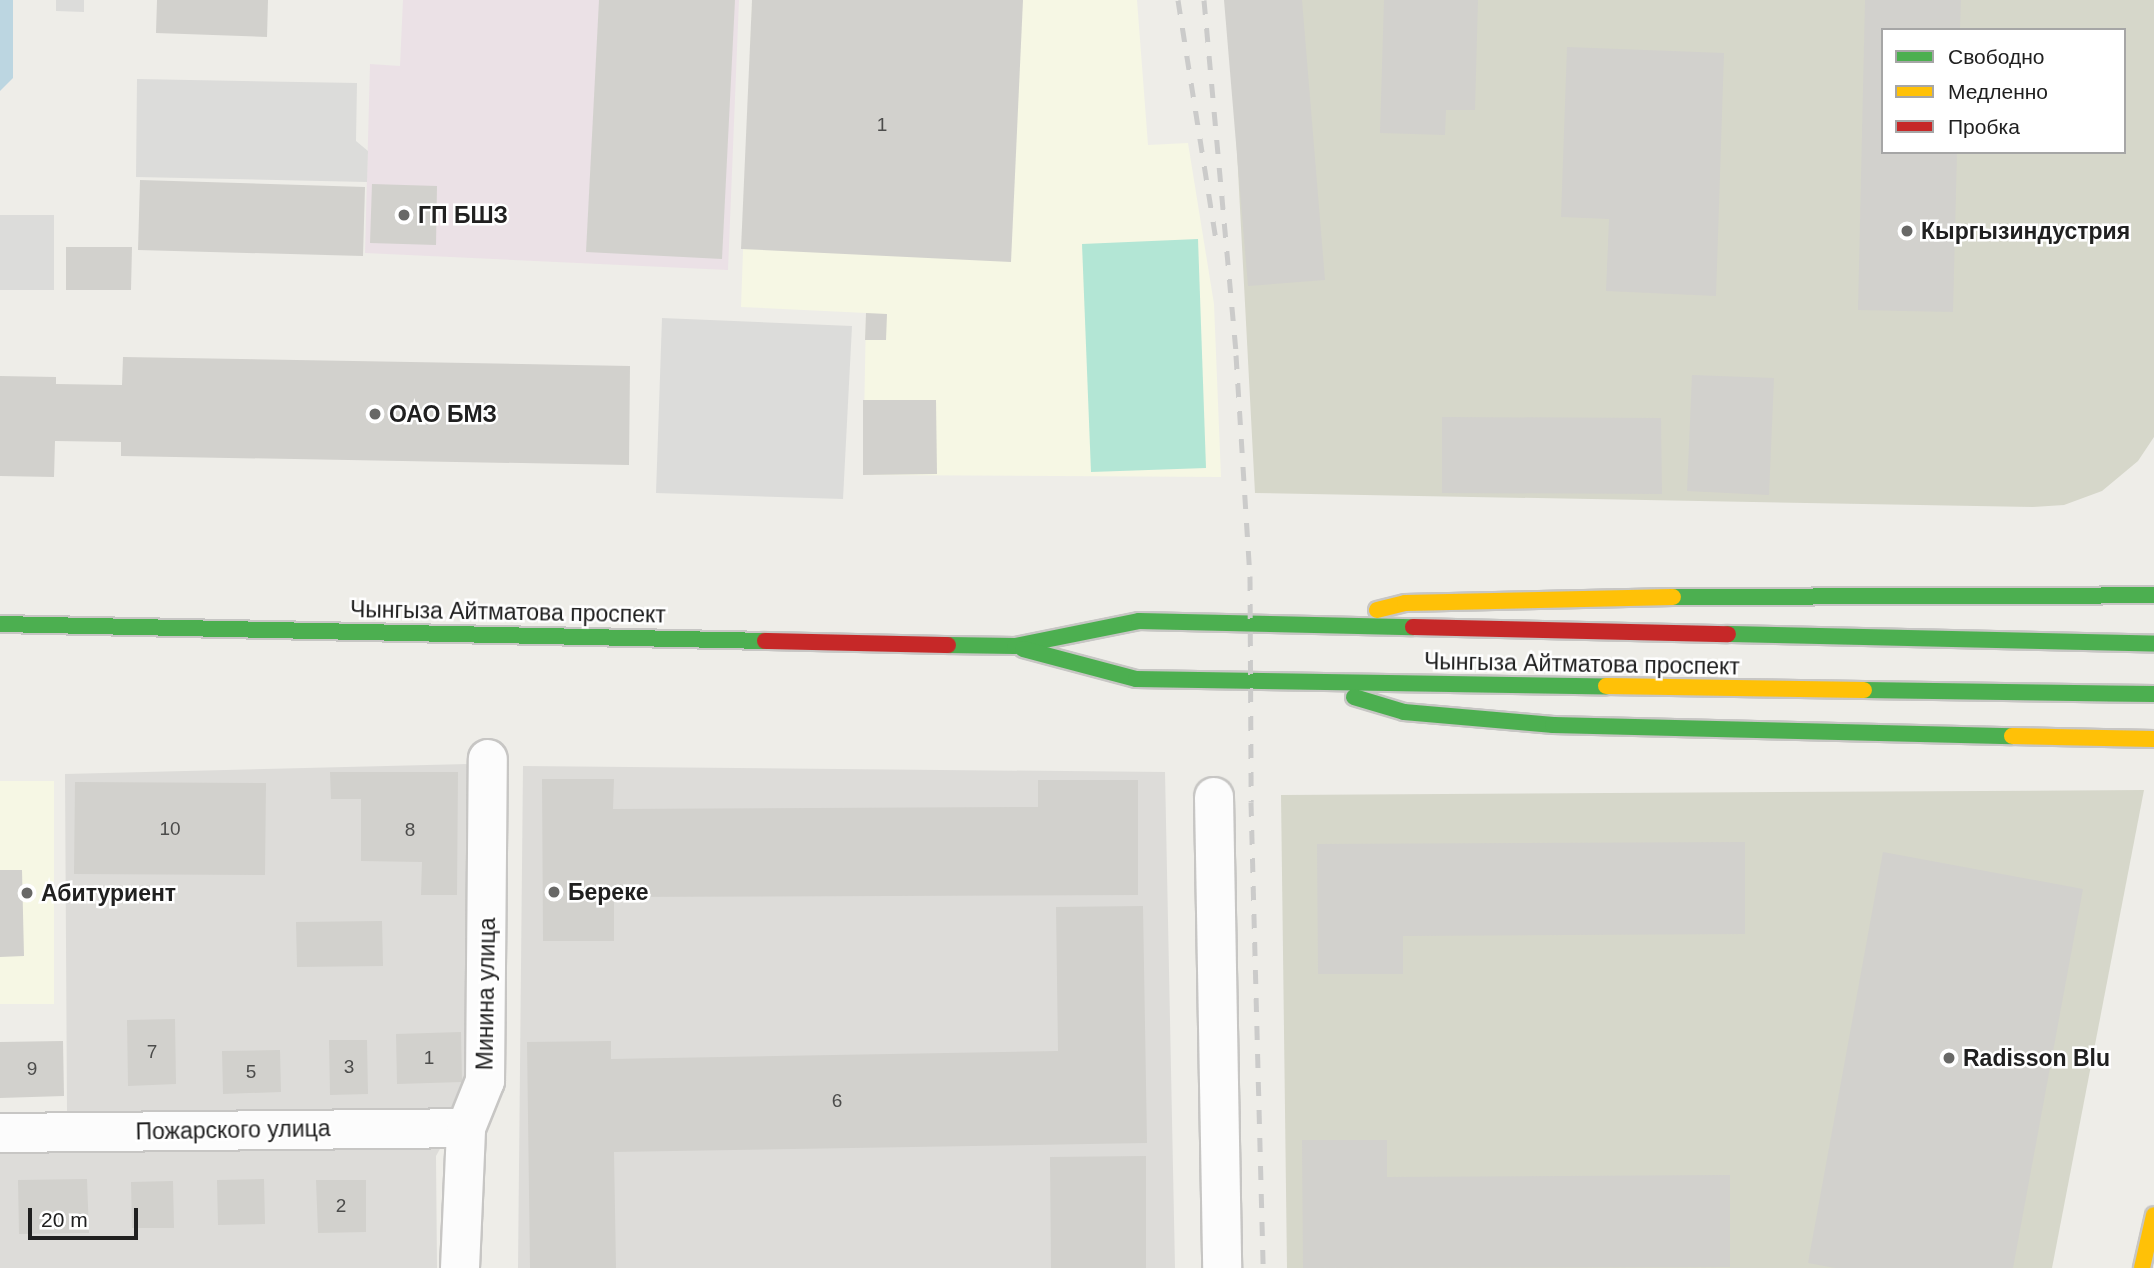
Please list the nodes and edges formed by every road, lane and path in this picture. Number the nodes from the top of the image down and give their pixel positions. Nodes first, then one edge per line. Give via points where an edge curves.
1 (2154, 595) edge
2 (0, 624) edge
3 (1309, 626) junction
4 (2154, 644) edge
5 (1014, 646) junction
6 (1309, 684) junction
7 (2154, 694) edge
8 (2154, 739) edge
9 (488, 759) dead end
10 (1214, 797) dead end
11 (467, 1128) junction
12 (0, 1133) edge
13 (2154, 1215) edge
14 (460, 1268) edge
15 (1222, 1268) edge
16 (2142, 1268) edge

1 - 3 main road via 1419,602
2 - 5 main road, Чынгыза Айтматова проспект
3 - 4 main road, Чынгыза Айтматова проспект
3 - 5 main road, Чынгыза Айтматова проспект via 1139,621
5 - 6 main road, Чынгыза Айтматова проспект via 1136,679
6 - 7 main road, Чынгыза Айтматова проспект
6 - 8 main road via 1404,712 1553,725
9 - 11 street, Минина улица via 485,1081
10 - 15 street
11 - 12 street, Пожарского улица
11 - 14 street, Минина улица
13 - 16 main road

